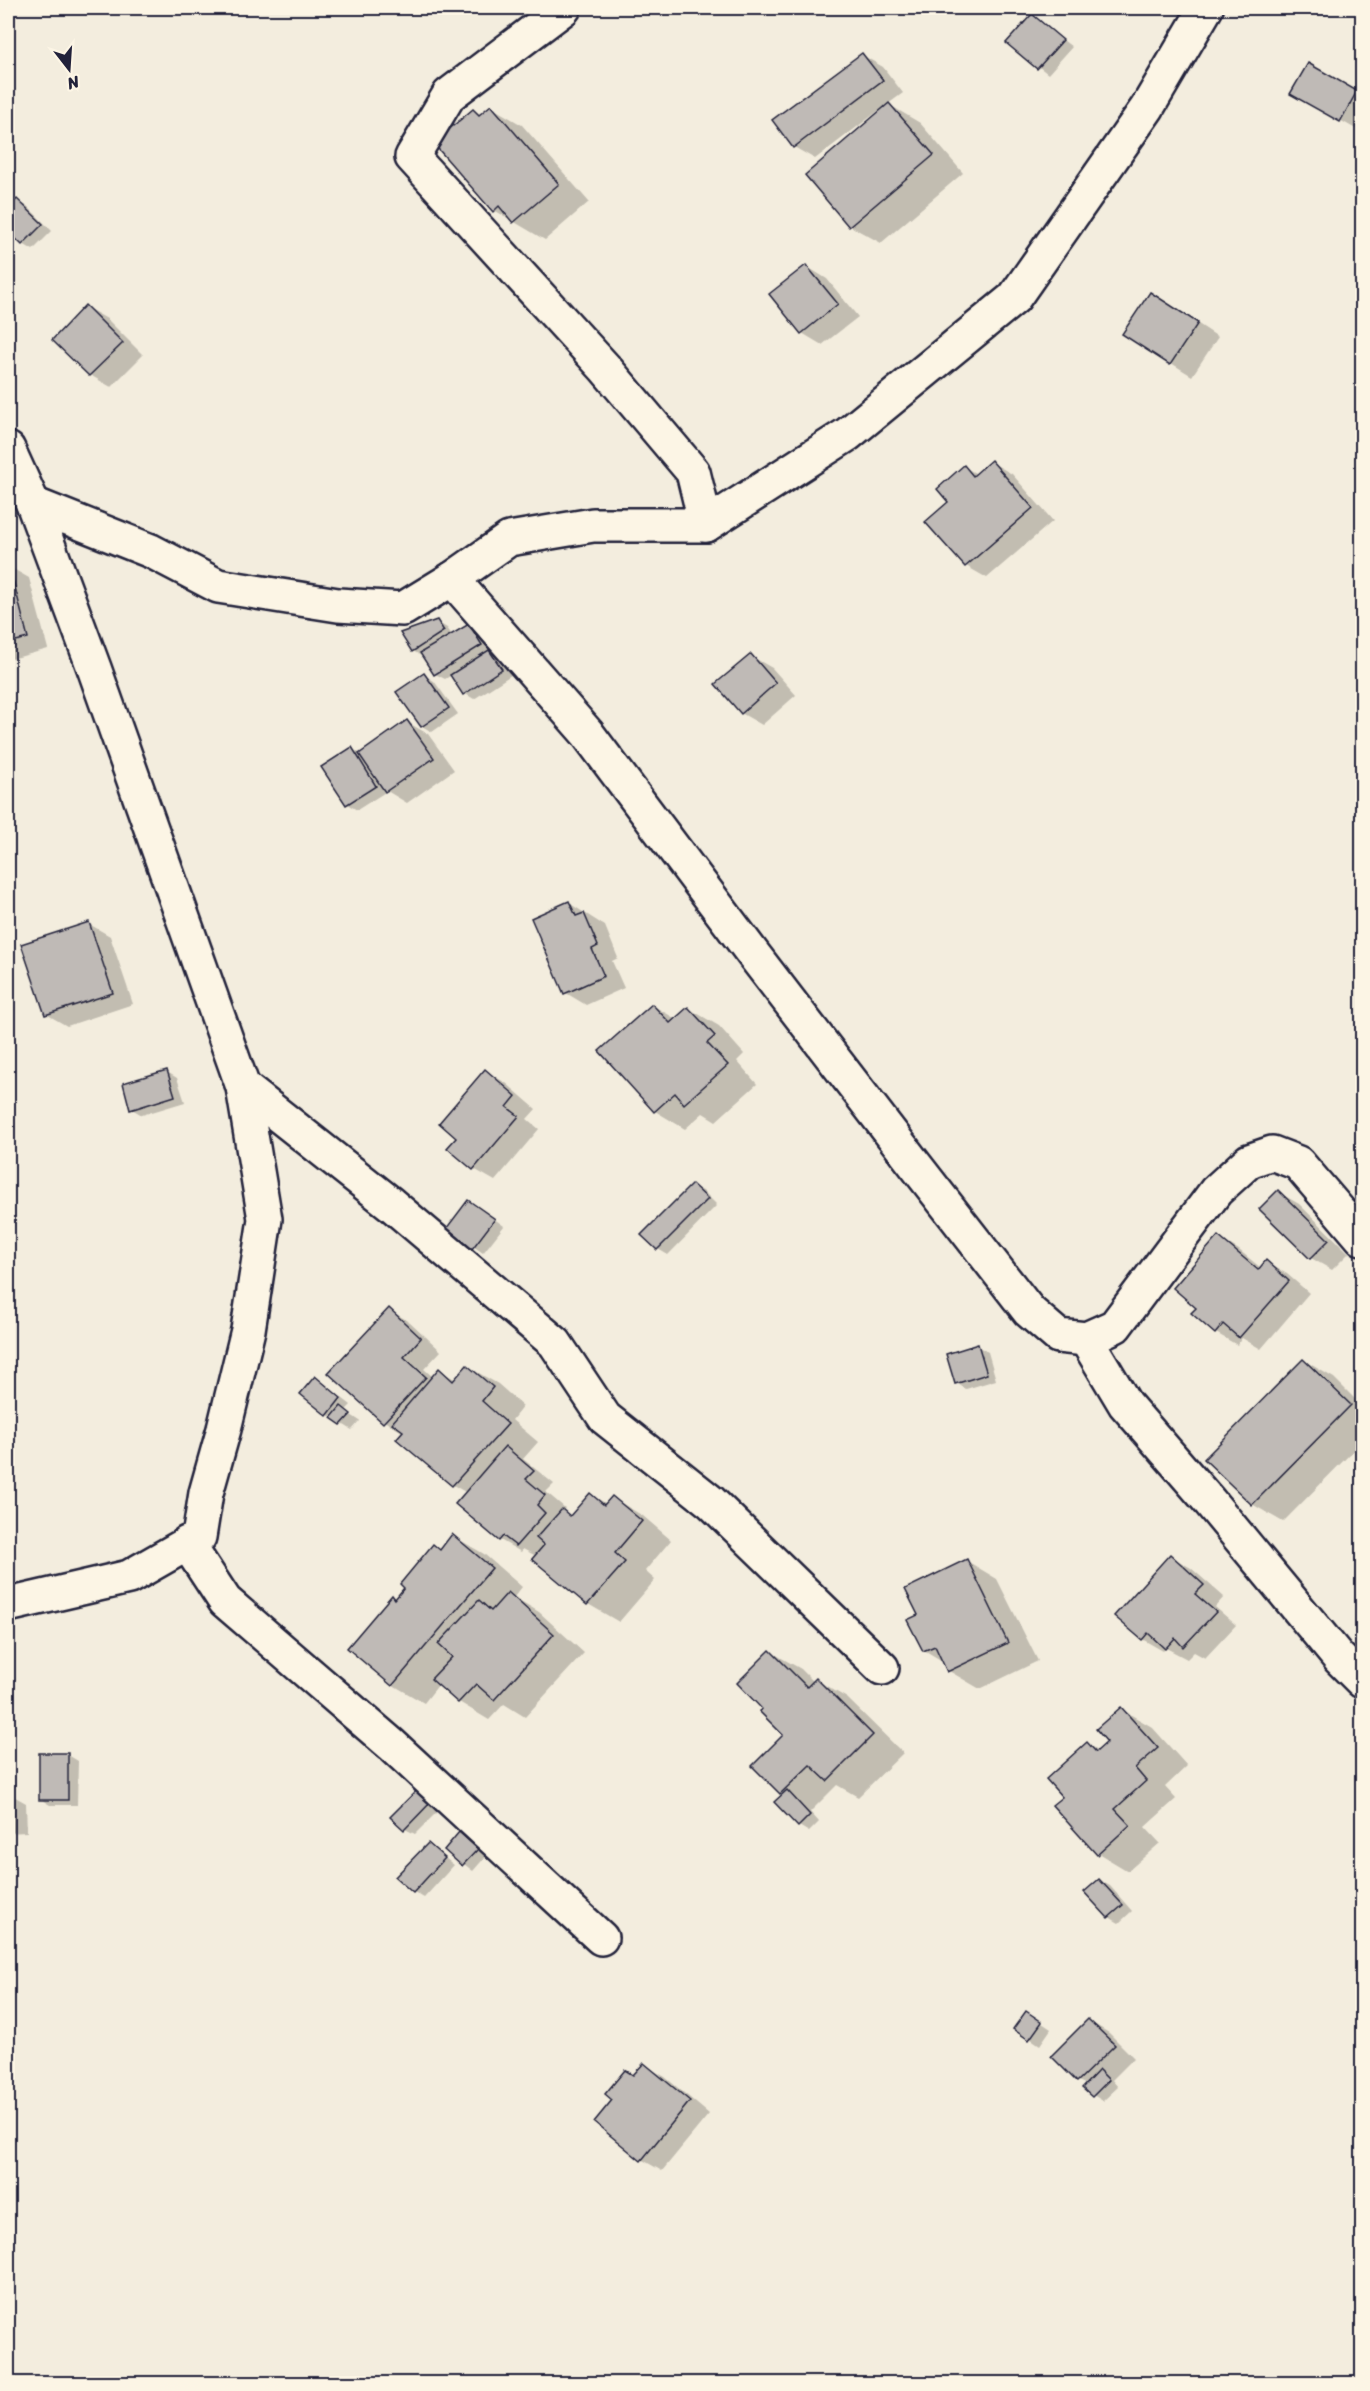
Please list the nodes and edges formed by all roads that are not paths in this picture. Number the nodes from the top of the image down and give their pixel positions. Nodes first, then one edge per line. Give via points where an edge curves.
1 (564, 8) edge
2 (1206, 8) edge
3 (8, 449) edge
4 (33, 504) junction
5 (706, 525) junction
6 (452, 579) junction
7 (243, 1087) junction
8 (1362, 1238) edge
9 (1086, 1339) junction
10 (188, 1543) junction
11 (8, 1605) edge
12 (882, 1668) dead end
13 (1362, 1681) edge
14 (601, 1938) dead end

1 - 5 street via 449,95 412,157 605,368 693,472
2 - 5 street via 1147,108 1014,298 848,434
3 - 4 street
4 - 6 street via 151,551 218,586 338,605 403,609
4 - 7 street
5 - 6 street via 593,525 509,539
6 - 9 street via 587,733 1029,1311 1058,1336
7 - 10 street via 265,1219 248,1330 225,1429 206,1494 199,1537
7 - 12 street via 391,1204 555,1342 605,1418 711,1502
8 - 9 street via 1298,1163 1272,1153 1249,1161 1216,1191 1115,1326
9 - 13 street via 1125,1404
10 - 11 street via 129,1577
10 - 14 street via 225,1601 392,1745

